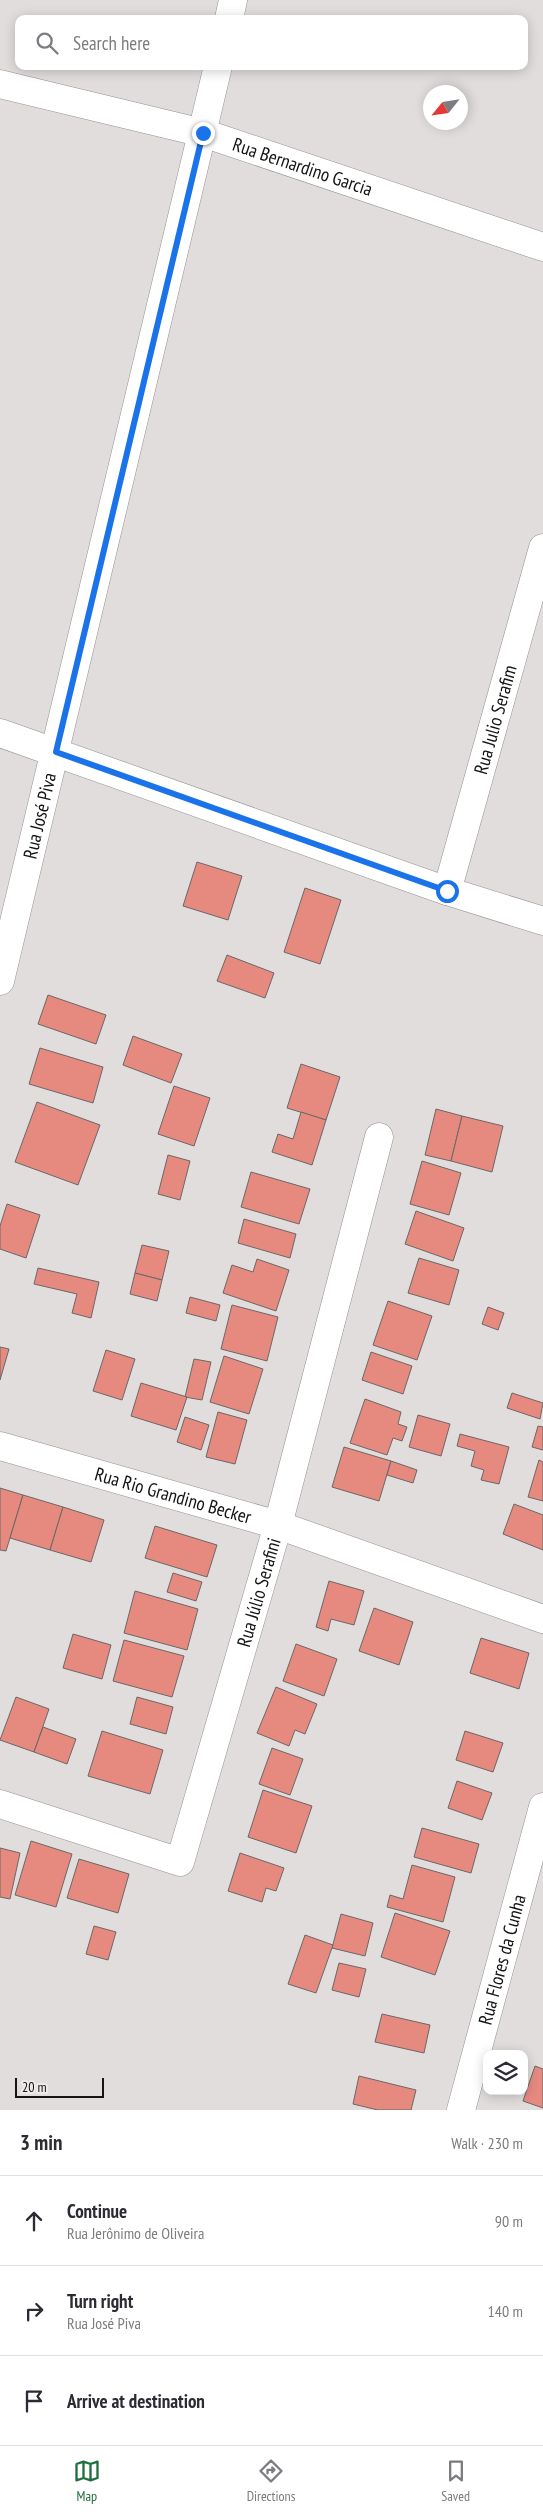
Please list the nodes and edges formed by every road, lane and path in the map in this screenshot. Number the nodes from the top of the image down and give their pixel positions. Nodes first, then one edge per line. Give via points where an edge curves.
1 (233, 0) edge
2 (230, 15) edge
3 (217, 70) edge
4 (0, 84) edge
5 (203, 133) junction
6 (543, 247) edge
7 (543, 548) edge
8 (0, 733) edge
9 (56, 752) junction
10 (447, 891) junction
11 (543, 921) edge
12 (0, 982) edge
13 (379, 1138) dead end
14 (0, 1446) edge
15 (278, 1525) junction
16 (543, 1619) edge
17 (0, 1804) edge
18 (543, 1807) edge
19 (461, 2110) edge

1 - 2 street
3 - 5 street, Rua José Piva
4 - 5 street, Rua Bernardino Garcia
5 - 6 street, Rua Bernardino Garcia
5 - 9 street, Rua José Piva
7 - 10 street, Rua Julio Serafim
8 - 9 street
9 - 10 street
9 - 12 street, Rua José Piva
10 - 11 street
13 - 15 street, Rua Júlio Serafini
14 - 15 street, Rua Rio Grandino Becker
15 - 16 street, Rua Rio Grandino Becker
15 - 17 street, Rua Júlio Serafini via 180,1862
18 - 19 street, Rua Flores da Cunha

